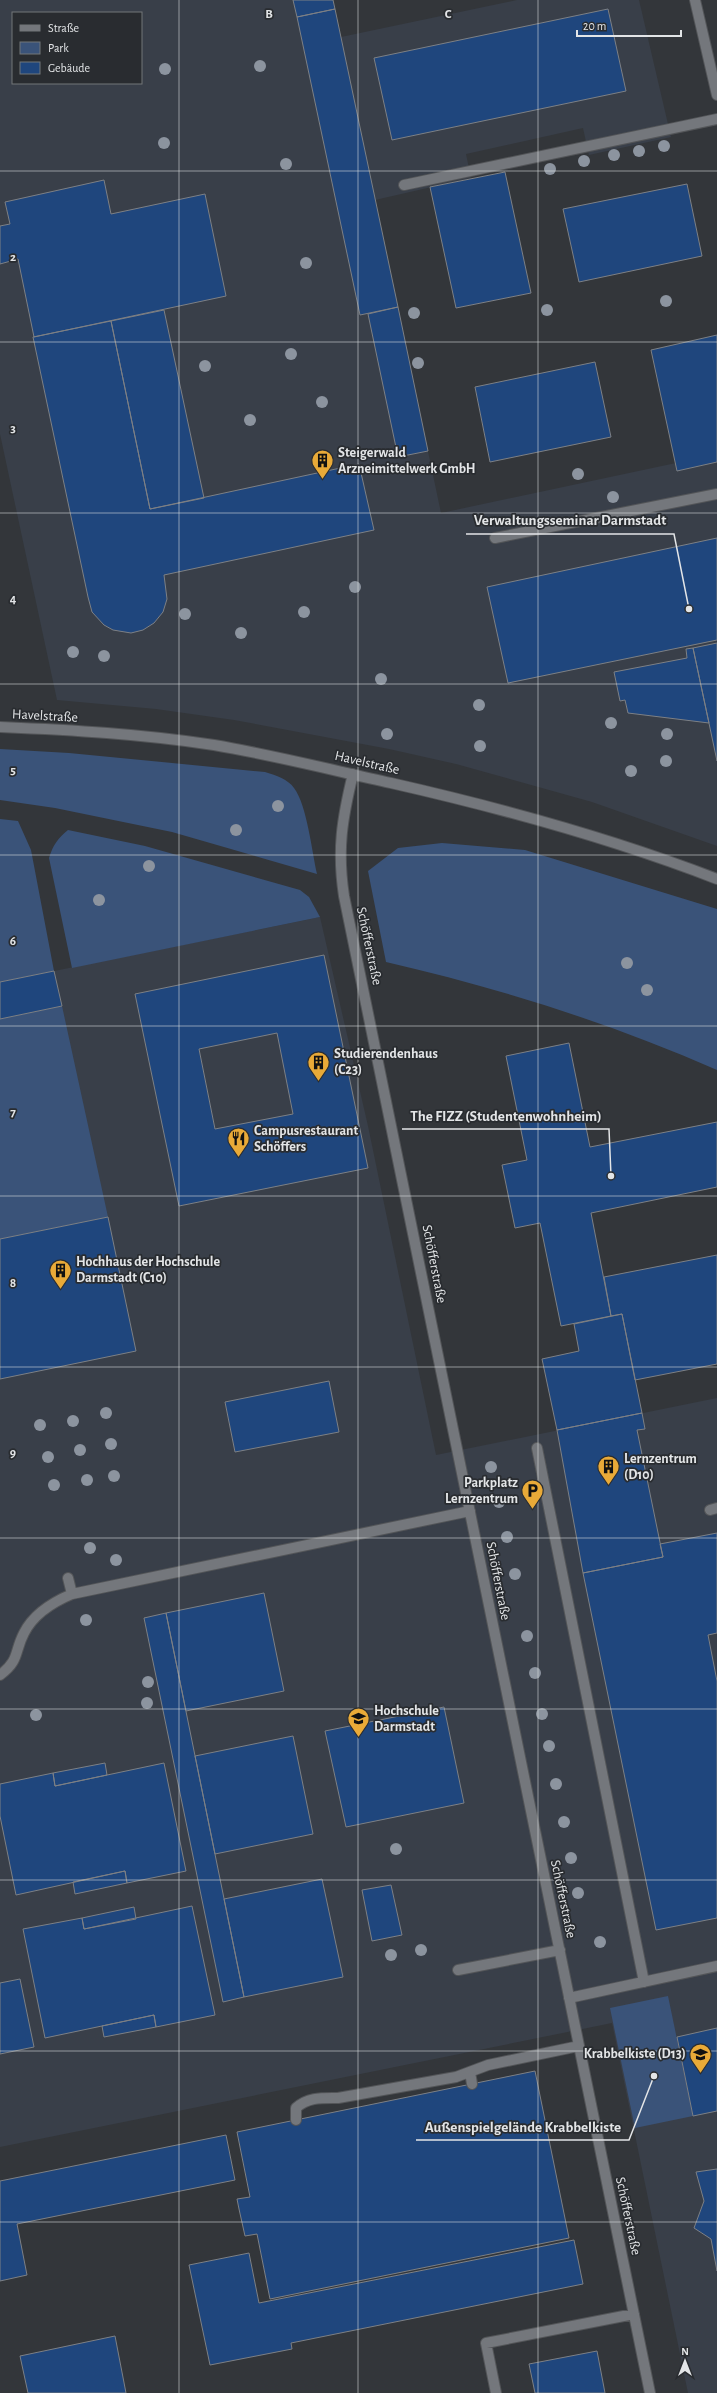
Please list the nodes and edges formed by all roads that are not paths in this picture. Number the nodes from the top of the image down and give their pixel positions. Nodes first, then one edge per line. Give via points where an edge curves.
1 (695, 0) edge
2 (717, 95) edge
3 (717, 118) edge
4 (404, 185) dead end
5 (717, 494) edge
6 (495, 538) dead end
7 (0, 727) edge
8 (353, 774) junction
9 (717, 879) edge
10 (537, 1448) dead end
11 (470, 1511) junction
12 (68, 1578) dead end
13 (72, 1594) junction
14 (0, 1675) edge
15 (560, 1950) junction
16 (717, 1966) edge
17 (458, 1970) dead end
18 (644, 1982) junction
19 (569, 1998) junction
20 (579, 2046) junction
21 (470, 2072) junction
22 (472, 2084) dead end
23 (296, 2120) dead end
24 (634, 2314) junction
25 (496, 2393) edge
26 (650, 2393) edge

1 - 2 street
3 - 4 street
5 - 6 street
7 - 8 street, Havelstraße via 179,740 246,750
8 - 9 street, Havelstraße via 530,817
8 - 11 street, Schöfferstraße via 340,837 340,871
10 - 18 street
11 - 13 street
11 - 15 street, Schöfferstraße
12 - 13 street
13 - 14 street via 40,1612 24,1632 12,1666
15 - 17 street
15 - 19 street, Schöfferstraße
16 - 18 street
18 - 19 street
19 - 20 street, Schöfferstraße
20 - 21 street via 488,2065
20 - 24 street, Schöfferstraße
21 - 22 street
21 - 23 street via 456,2077 338,2098 303,2101 296,2108
24 - 25 street via 486,2343
24 - 26 street, Schöfferstraße

